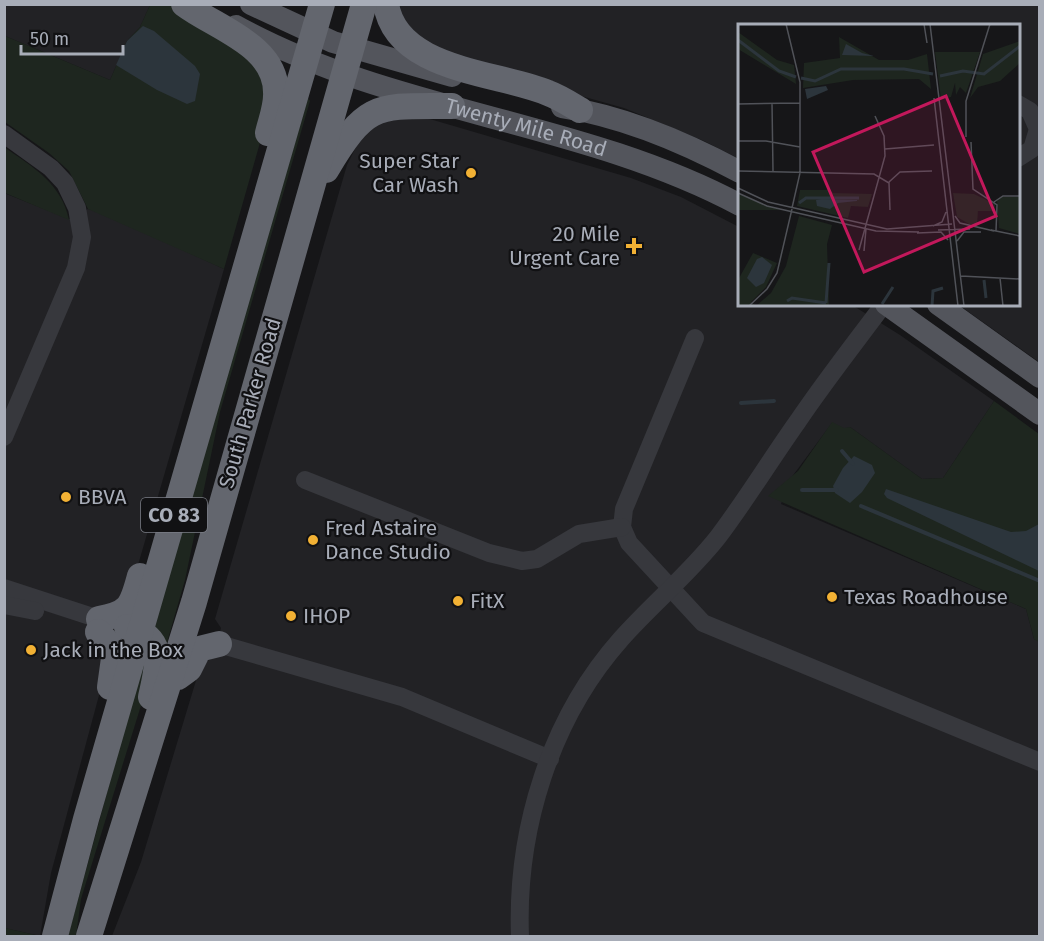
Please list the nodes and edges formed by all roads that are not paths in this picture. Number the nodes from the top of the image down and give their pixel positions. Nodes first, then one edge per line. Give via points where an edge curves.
1 (184, 4) edge
2 (202, 4) edge
3 (251, 4) edge
4 (322, 4) edge
5 (364, 4) edge
6 (386, 4) edge
7 (314, 35) junction
8 (352, 48) junction
9 (306, 60) junction
10 (344, 75) junction
11 (1020, 105) edge
12 (452, 106) junction
13 (580, 110) junction
14 (4, 134) edge
15 (1020, 157) edge
16 (274, 171) junction
17 (738, 171) edge
18 (309, 198) junction
19 (738, 204) edge
20 (883, 306) edge
21 (888, 306) edge
22 (941, 306) edge
23 (695, 338) dead end
24 (1040, 377) edge
25 (207, 398) junction
26 (1040, 414) edge
27 (4, 437) edge
28 (305, 480) dead end
29 (621, 527) junction
30 (4, 588) edge
31 (669, 588) junction
32 (194, 602) junction
33 (4, 604) edge
34 (99, 625) junction
35 (140, 631) junction
36 (219, 645) junction
37 (170, 684) junction
38 (550, 759) junction
39 (1040, 762) edge
40 (132, 800) junction
41 (86, 819) junction
42 (56, 936) edge
43 (89, 936) edge
44 (520, 936) edge

1 - 16 highway via 255,49 271,68 276,103 265,145
2 - 9 main road, Twenty Mile Road via 242,29
3 - 7 main road, Twenty Mile Road
4 - 7 highway, South Parker Road / CO 83
5 - 8 highway, South Parker Road / CO 83
6 - 13 highway via 397,32 420,52 547,92
7 - 8 main road, Twenty Mile Road
7 - 9 highway, South Parker Road / CO 83
8 - 10 highway, South Parker Road / CO 83
8 - 13 main road, Twenty Mile Road
9 - 10 main road, Twenty Mile Road
9 - 16 highway, South Parker Road / CO 83
10 - 12 main road, Twenty Mile Road
10 - 18 highway, South Parker Road / CO 83
11 - 15 street via 1030,111 1038,129 1032,149
12 - 18 highway via 392,107 363,118 340,145
12 - 19 main road, Twenty Mile Road via 657,166
13 - 17 main road, Twenty Mile Road via 656,135
14 - 27 street via 65,183 77,208 82,237 76,268
16 - 25 highway, South Parker Road / CO 83
18 - 32 highway, South Parker Road / CO 83
20 - 31 street via 815,396 718,537
21 - 26 main road
22 - 24 main road
23 - 29 street via 630,492
25 - 34 highway via 182,431 132,603
25 - 35 highway, South Parker Road / CO 83
28 - 29 street via 489,553 522,561 537,559 579,534
29 - 31 street via 628,543
30 - 34 street
31 - 38 street via 620,639 595,674 567,719
31 - 39 street via 703,623
32 - 36 highway via 204,614 209,635
32 - 37 highway, South Parker Road / CO 83
33 - 34 street
34 - 35 highway
34 - 41 highway via 116,659
35 - 40 highway via 152,641 157,665
35 - 41 highway, South Parker Road / CO 83
36 - 37 highway, CO 83 via 199,649 189,669
36 - 38 street via 402,697
37 - 40 highway, South Parker Road / CO 83
38 - 44 street via 525,848
40 - 43 highway, South Parker Road / CO 83
41 - 42 highway, South Parker Road / CO 83

